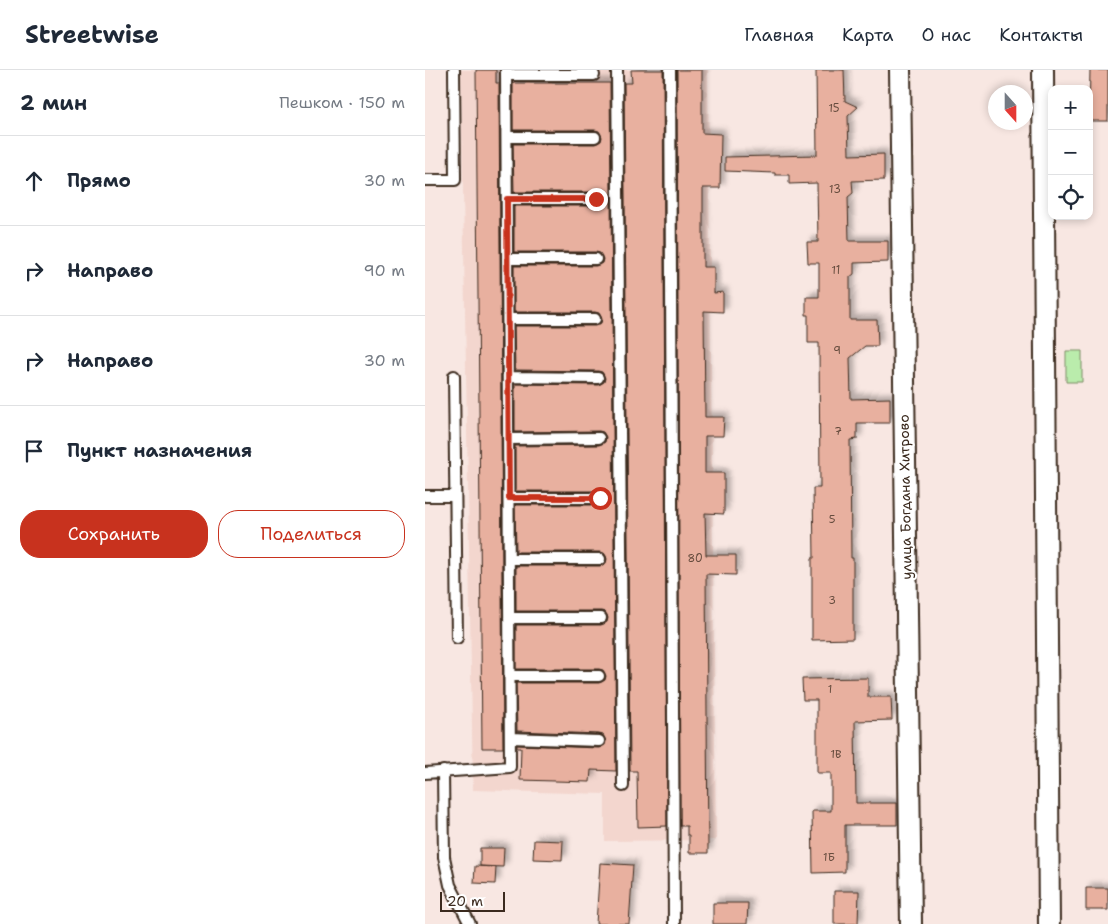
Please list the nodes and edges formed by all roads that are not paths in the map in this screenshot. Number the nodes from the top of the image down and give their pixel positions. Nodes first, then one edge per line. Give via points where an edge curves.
1 (454, 70) edge
2 (617, 70) edge
3 (670, 70) edge
4 (900, 70) edge
5 (1043, 70) edge
6 (506, 72) edge
7 (594, 75) dead end
8 (507, 137) junction
9 (595, 138) dead end
10 (425, 180) edge
11 (507, 199) junction
12 (596, 199) dead end
13 (507, 259) junction
14 (596, 259) dead end
15 (508, 319) junction
16 (595, 319) dead end
17 (453, 376) dead end
18 (508, 378) junction
19 (598, 378) dead end
20 (599, 438) dead end
21 (509, 439) junction
22 (425, 496) edge
23 (455, 496) junction
24 (509, 498) junction
25 (600, 498) dead end
26 (509, 559) junction
27 (600, 559) dead end
28 (509, 618) junction
29 (601, 618) dead end
30 (457, 638) dead end
31 (510, 676) junction
32 (599, 676) dead end
33 (510, 738) junction
34 (599, 741) dead end
35 (443, 772) junction
36 (425, 773) edge
37 (623, 786) dead end
38 (470, 924) edge
39 (675, 924) edge
40 (911, 924) edge
41 (1049, 924) edge

1 - 10 lane via 455,180
2 - 37 lane
3 - 39 lane
4 - 40 street, улица Богдана Хитрово
5 - 41 street
6 - 7 lane
6 - 8 lane
8 - 9 lane
8 - 11 lane
11 - 12 lane
11 - 13 lane
13 - 14 lane
13 - 15 lane
15 - 16 lane
15 - 18 lane
17 - 23 lane
18 - 19 lane
18 - 21 lane
20 - 21 lane
21 - 24 lane
22 - 23 lane
23 - 30 lane
24 - 25 lane
24 - 26 lane
26 - 27 lane
26 - 28 lane
28 - 29 lane
28 - 31 lane
31 - 32 lane
31 - 33 lane
33 - 34 lane
33 - 35 lane via 511,767
35 - 36 lane
35 - 38 lane via 444,857 450,885

